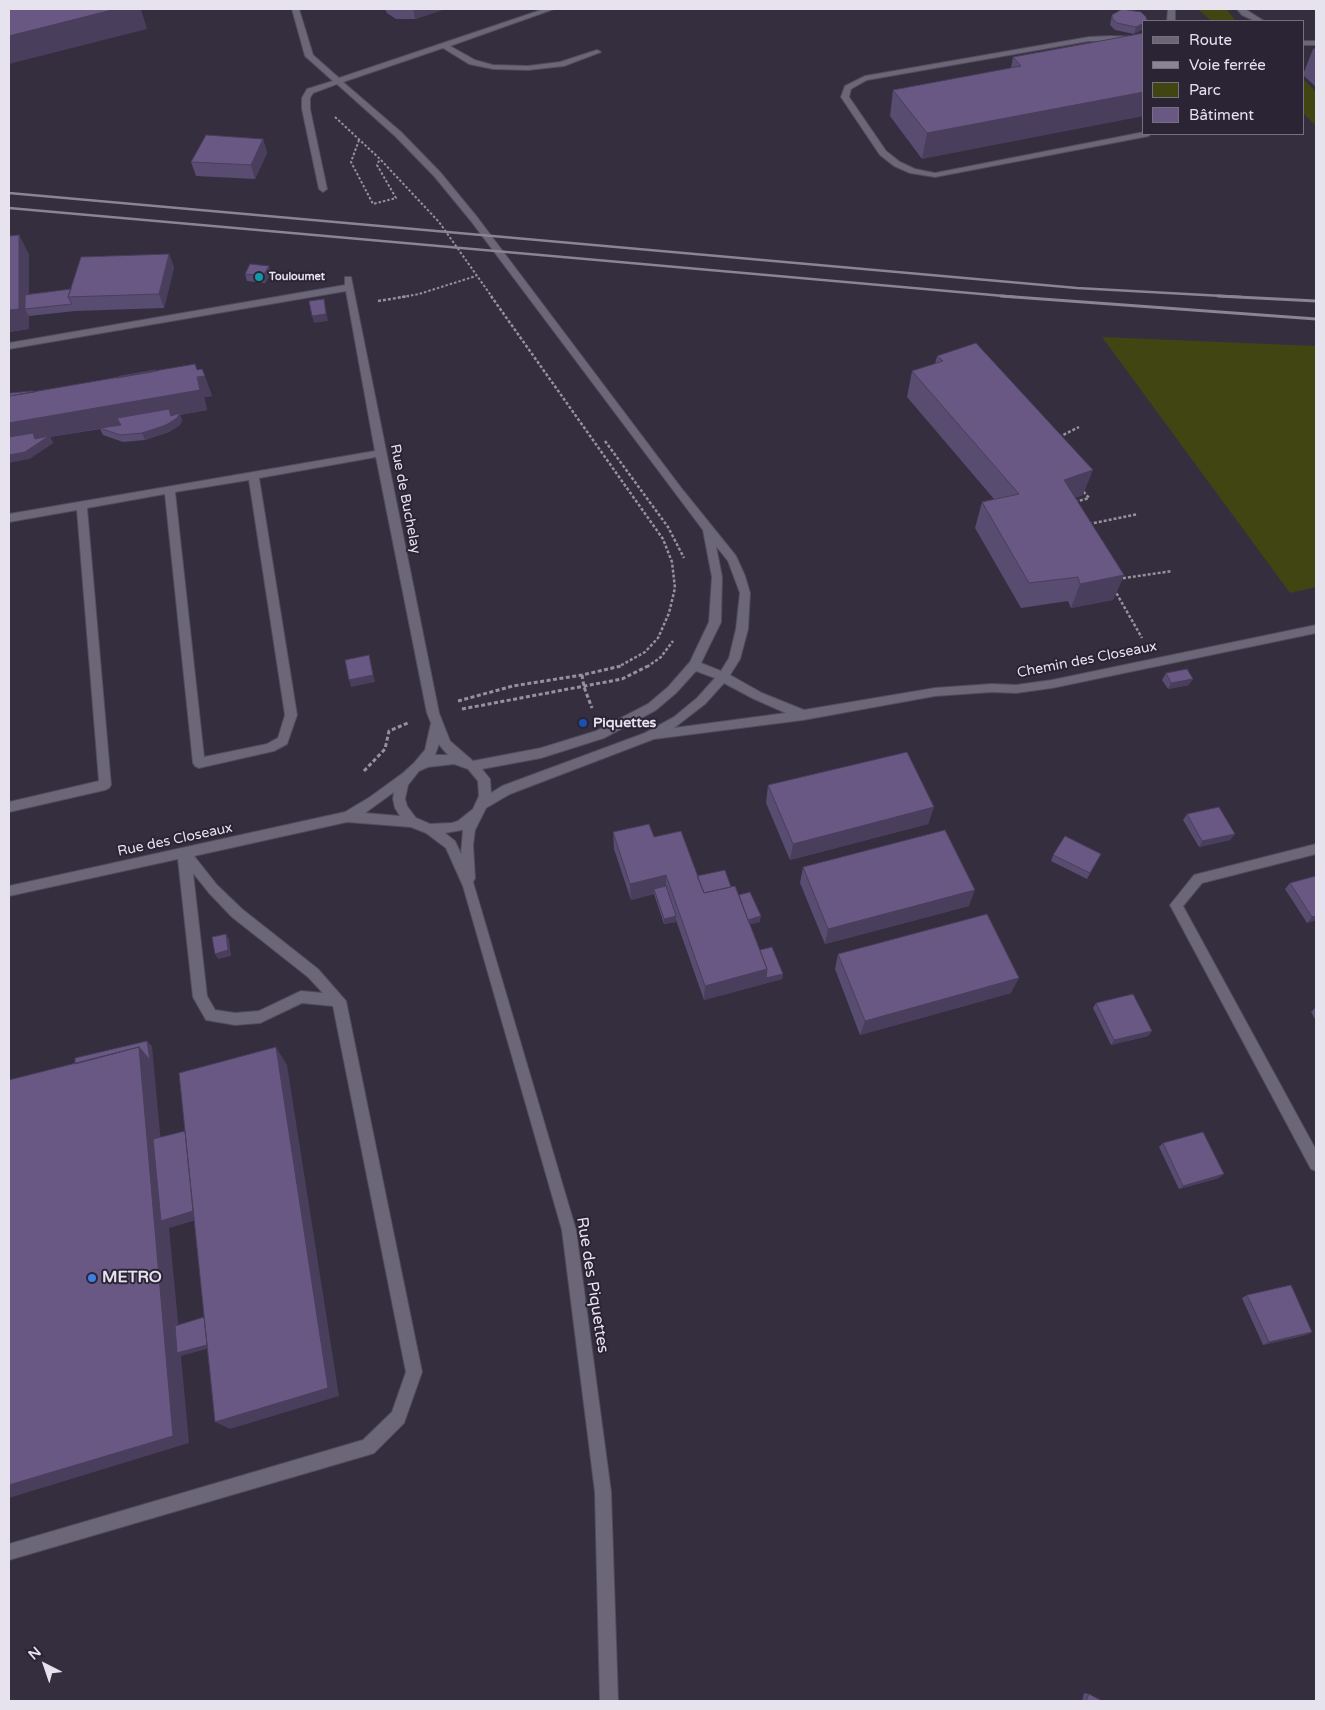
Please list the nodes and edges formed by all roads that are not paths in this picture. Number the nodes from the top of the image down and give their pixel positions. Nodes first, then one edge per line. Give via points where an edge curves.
1 (295, 9) edge
2 (550, 9) edge
3 (1241, 9) edge
4 (1258, 20) edge
5 (1142, 40) edge
6 (444, 45) junction
7 (598, 52) dead end
8 (336, 81) junction
9 (1142, 135) edge
10 (323, 189) dead end
11 (9, 346) edge
12 (380, 453) junction
13 (253, 475) junction
14 (170, 490) junction
15 (82, 505) junction
16 (9, 518) edge
17 (706, 528) junction
18 (1316, 629) edge
19 (694, 665) junction
20 (723, 677) junction
21 (803, 715) junction
22 (434, 718) junction
23 (649, 736) junction
24 (468, 764) junction
25 (412, 772) junction
26 (9, 807) edge
27 (480, 808) junction
28 (347, 817) junction
29 (412, 822) junction
30 (430, 829) junction
31 (1316, 849) edge
32 (184, 853) junction
33 (469, 886) junction
34 (9, 891) edge
35 (339, 1002) junction
36 (1316, 1164) edge
37 (9, 1552) edge
38 (609, 1701) edge

1 - 8 street via 309,56
2 - 6 street
3 - 4 street
5 - 9 street via 1089,39 866,78 848,88 845,97 883,153 912,171 936,175
6 - 7 street via 472,62 493,67 528,68 561,64
6 - 8 street
8 - 10 street via 310,91 306,98
8 - 17 street via 386,123 436,174
11 - 12 street, Rue de Buchelay via 349,283
12 - 13 street
12 - 22 street, Rue de Buchelay
13 - 14 street
13 - 14 street via 291,715 283,741 270,748 199,763
14 - 15 street
15 - 16 street
15 - 26 street via 105,785
17 - 19 street via 717,577 717,600 715,622
17 - 20 street via 732,558 745,593 742,629 734,659
18 - 21 street, Chemin des Closeaux via 1016,689 936,692
19 - 20 street
19 - 24 street via 652,707 600,735 541,753
20 - 21 street
20 - 23 street via 678,720
21 - 23 street, Chemin des Closeaux
22 - 24 street, Rue de Buchelay via 445,744
22 - 25 street, Rue de Buchelay via 434,743 430,753
23 - 27 street via 513,786
24 - 25 street via 455,759 434,760
24 - 27 street via 484,779 486,787
25 - 28 street, Rue des Closeaux via 374,802
25 - 29 street via 402,782 399,800 405,816
27 - 30 street via 462,825
27 - 33 street, Rue des Piquettes via 469,830
28 - 29 street, Rue des Closeaux
28 - 32 street, Rue des Closeaux
29 - 30 street
30 - 33 street, Rue des Piquettes via 451,845
31 - 36 street via 1198,879 1176,905
32 - 34 street, Rue des Closeaux
32 - 35 street via 237,913 314,973
32 - 35 street via 200,997 211,1016 235,1019 260,1017 301,997
33 - 38 street, Rue des Piquettes via 569,1230 603,1492
35 - 37 street via 414,1372 398,1417 368,1447

